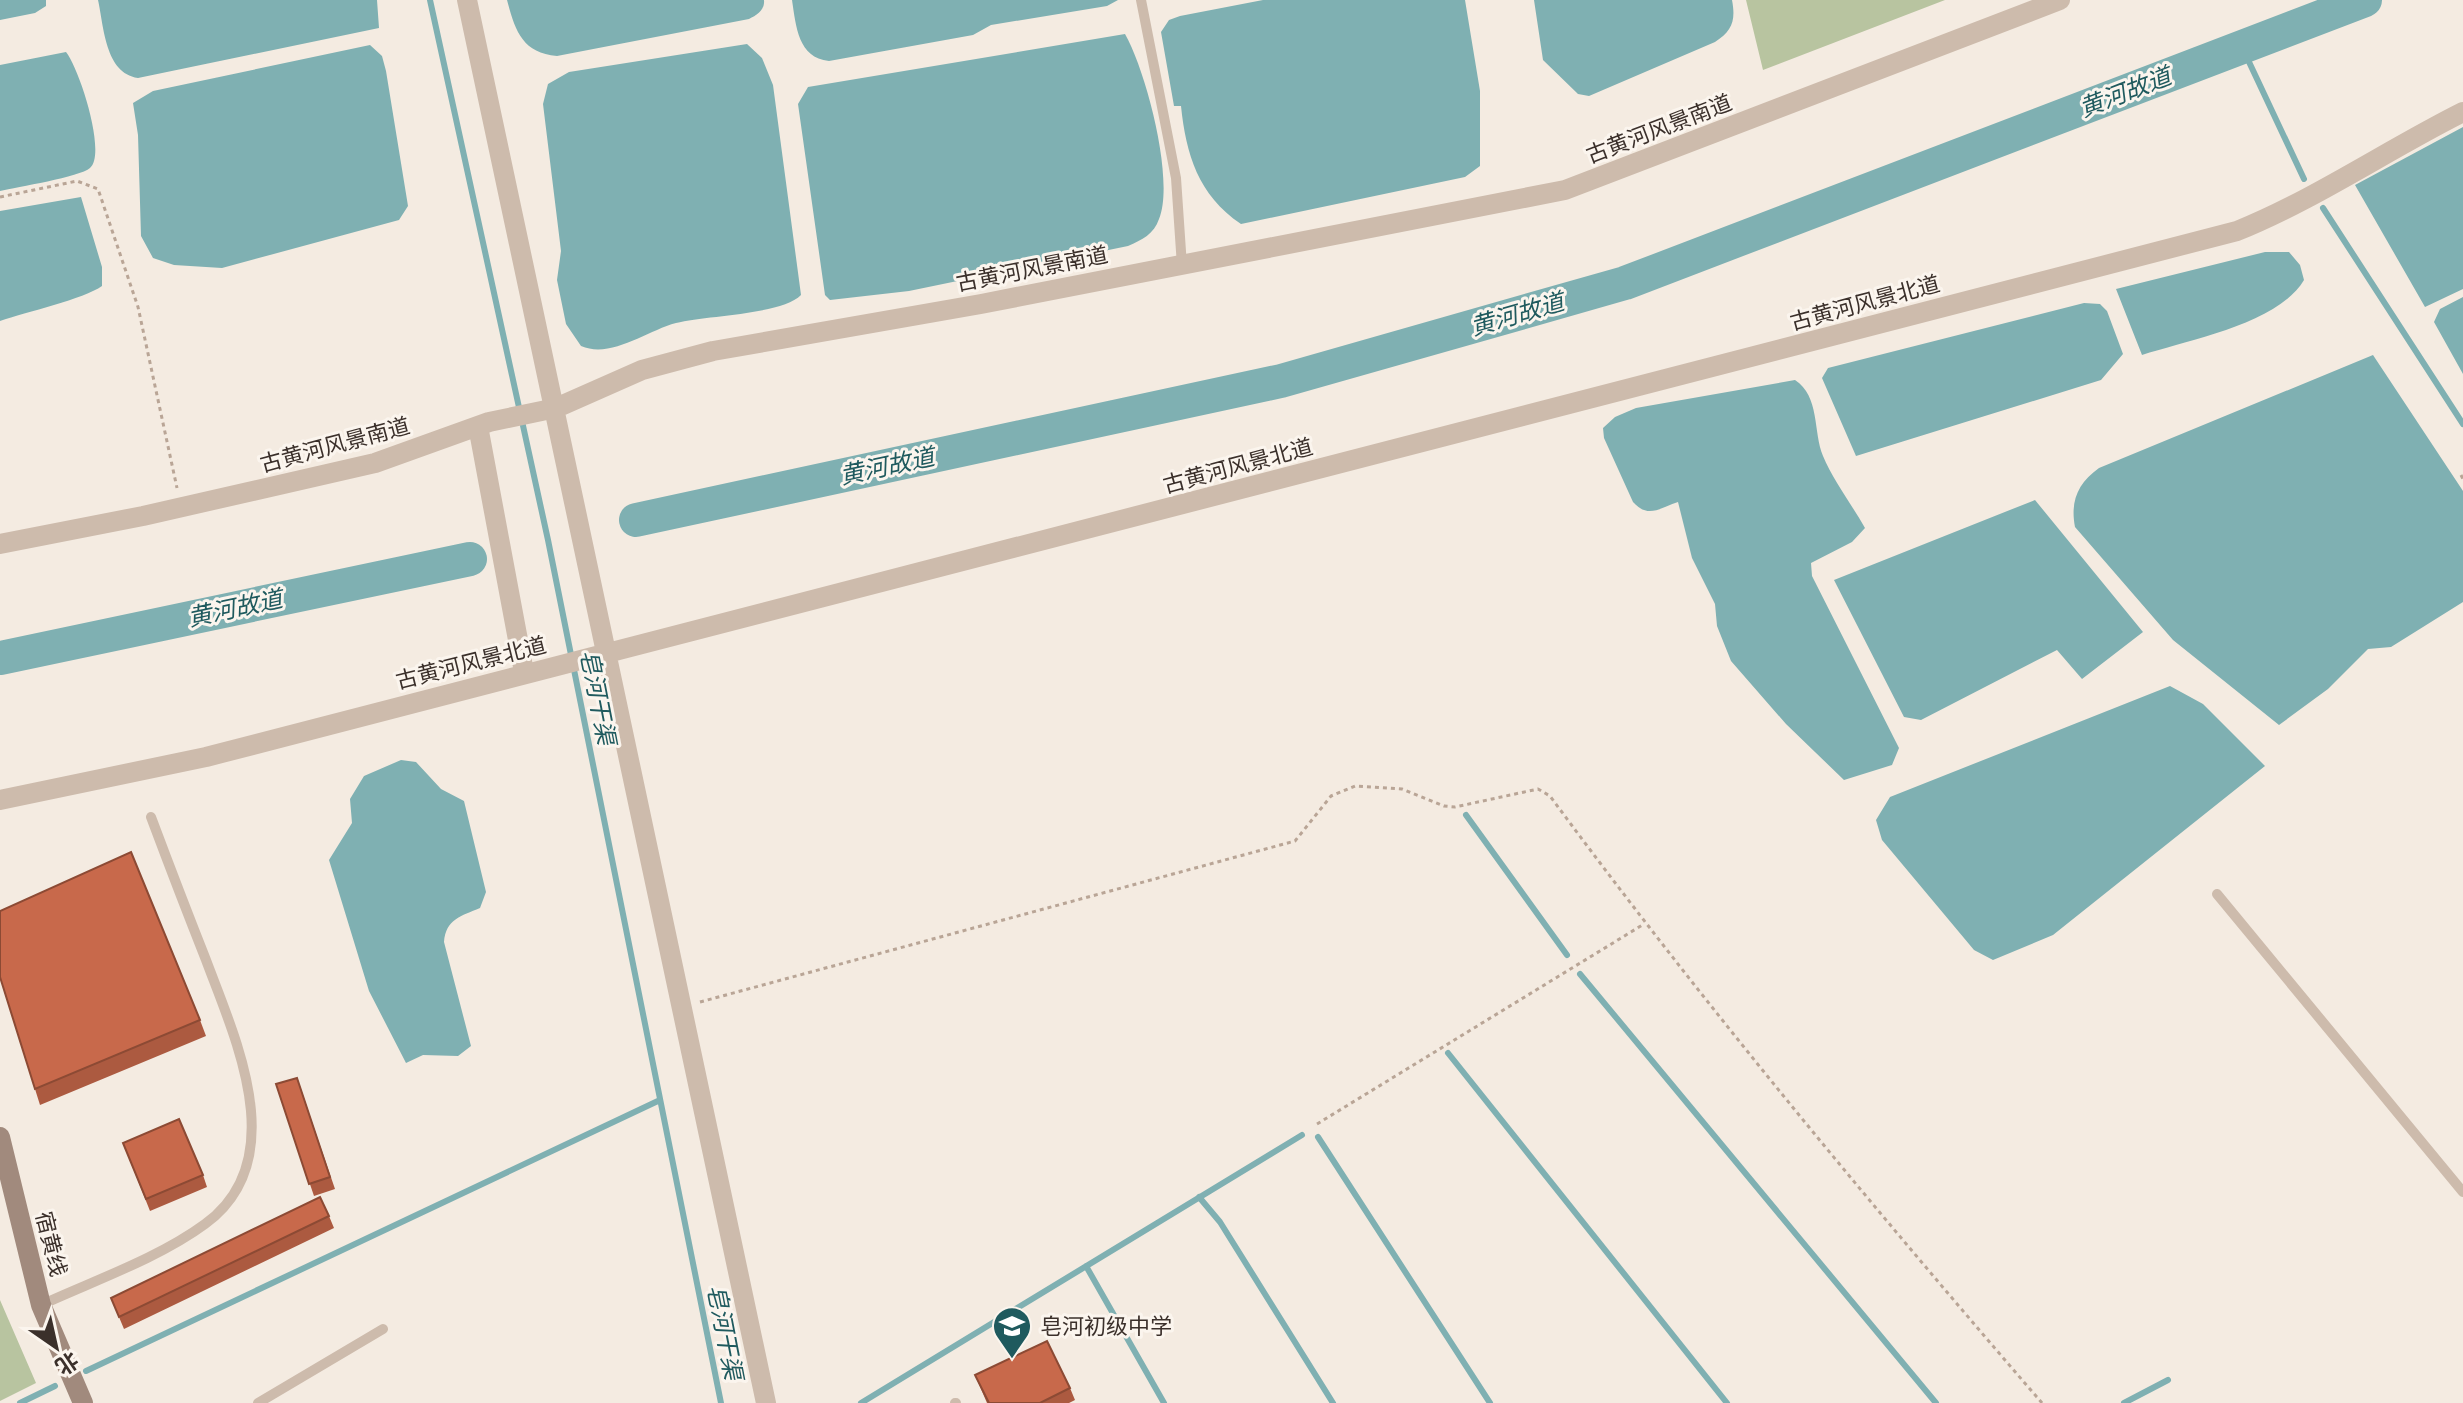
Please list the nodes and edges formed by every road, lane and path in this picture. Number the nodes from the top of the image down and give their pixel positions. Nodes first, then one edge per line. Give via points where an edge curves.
1 (467, 0) edge
2 (1141, 0) edge
3 (2060, 0) edge
4 (2463, 112) edge
5 (0, 197) edge
6 (1182, 266) junction
7 (556, 408) junction
8 (478, 426) junction
9 (181, 507) junction
10 (0, 544) edge
11 (601, 655) junction
12 (531, 671) junction
13 (0, 800) edge
14 (151, 817) dead end
15 (2217, 894) dead end
16 (1644, 924) junction
17 (681, 1007) junction
18 (1317, 1124) dead end
19 (0, 1137) edge
20 (2463, 1192) edge
21 (41, 1305) junction
22 (383, 1329) dead end
23 (83, 1403) edge
24 (258, 1403) edge
25 (766, 1403) edge
26 (2042, 1403) edge

1 - 7 street
2 - 6 lane via 1176,178
3 - 6 street, 古黄河风景南道 via 1565,190
4 - 11 street, 古黄河风景北道 via 2277,215 2237,231
5 - 9 path via 77,181 98,189 138,307
6 - 7 street, 古黄河风景南道 via 713,351 642,370
7 - 8 street, 古黄河风景南道
7 - 11 street
8 - 9 street, 古黄河风景南道 via 375,463
8 - 12 street
9 - 10 street, 古黄河风景南道
11 - 12 street, 古黄河风景北道
11 - 17 street
12 - 13 street, 古黄河风景北道 via 206,757
14 - 21 lane via 241,1052 253,1129 231,1196 207,1223
15 - 20 lane
16 - 17 path via 1545,791 1455,807 1402,789 1355,786 1331,796 1295,841
16 - 18 path
16 - 26 path via 1849,1179
17 - 25 street
19 - 21 main road, 宿黄线
21 - 23 main road, 宿黄线
22 - 24 lane

